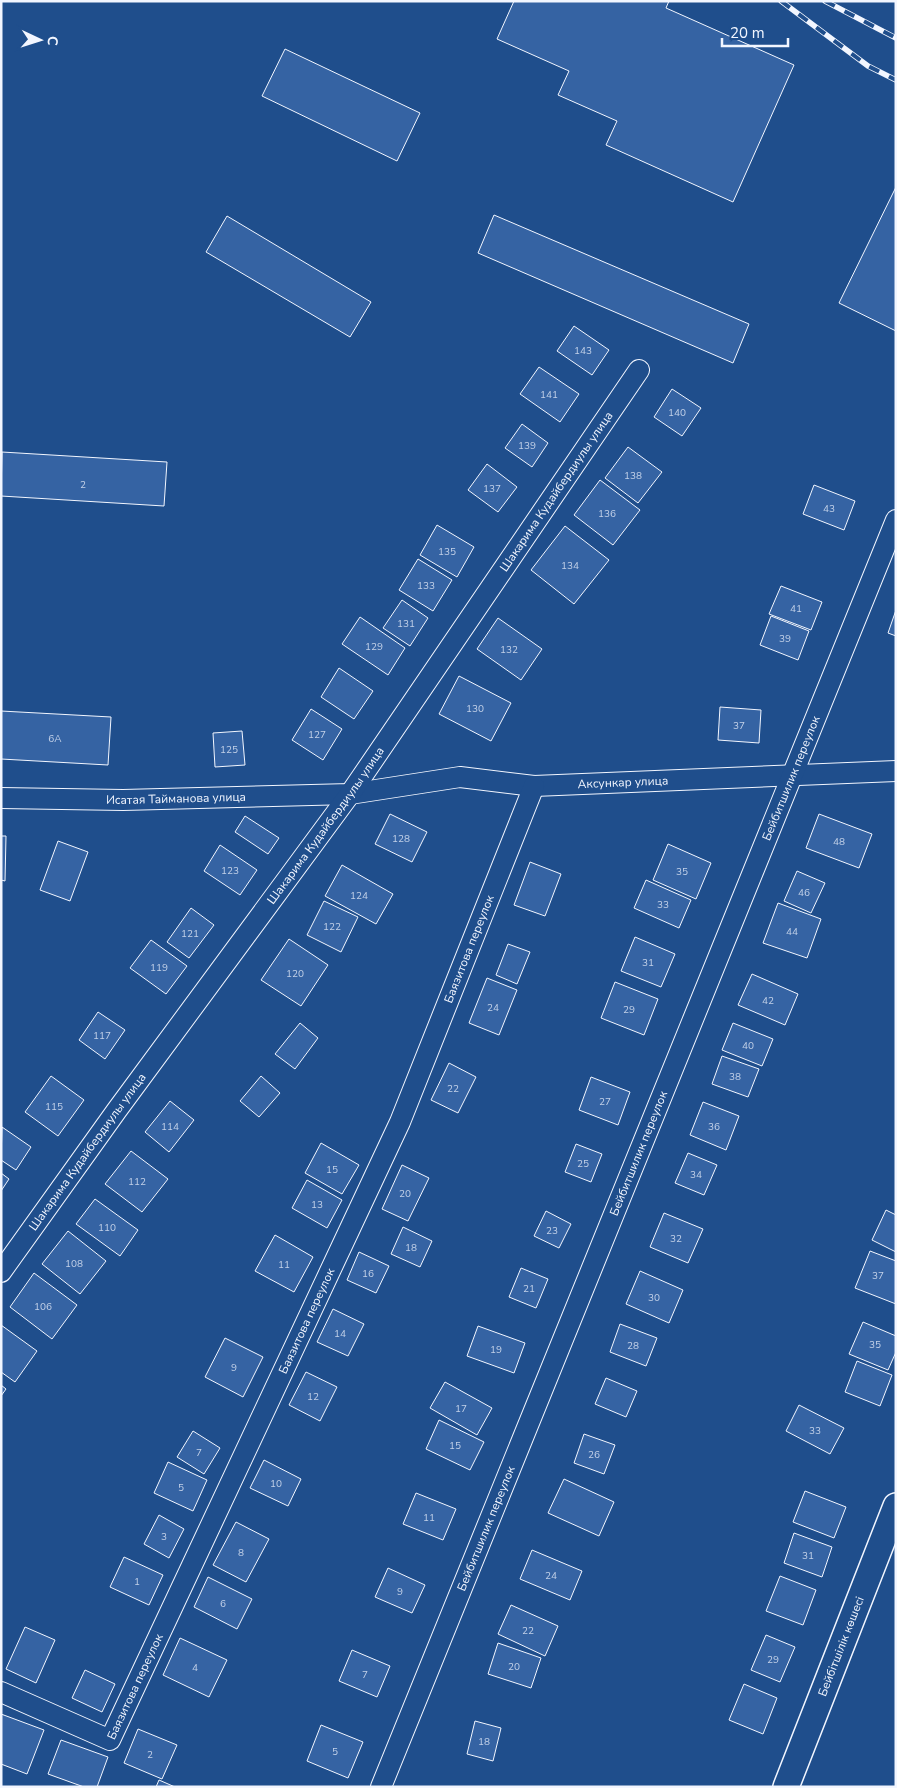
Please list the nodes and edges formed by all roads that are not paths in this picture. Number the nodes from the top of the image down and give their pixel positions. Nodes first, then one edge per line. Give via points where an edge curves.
1 (639, 370) dead end
2 (896, 520) edge
3 (896, 771) edge
4 (792, 776) junction
5 (534, 786) junction
6 (350, 794) junction
7 (1, 798) edge
8 (1, 1272) edge
9 (896, 1506) edge
10 (1, 1692) edge
11 (381, 1787) edge
12 (786, 1787) edge

1 - 6 street, Шакарима Кудайбердиулы улица
2 - 4 street, Бейбитшилик переулок
3 - 4 street, Аксункар улица
4 - 5 street, Аксункар улица
4 - 11 street, Бейбитшилик переулок
5 - 6 street, Аксункар улица via 460,777
5 - 10 street, Баязитова переулок via 400,1122 110,1740
6 - 7 street, Исатая Тайманова улица via 123,800
6 - 8 street, Шакарима Кудайбердиулы улица
9 - 12 street, Бейбітшілік көшесі

